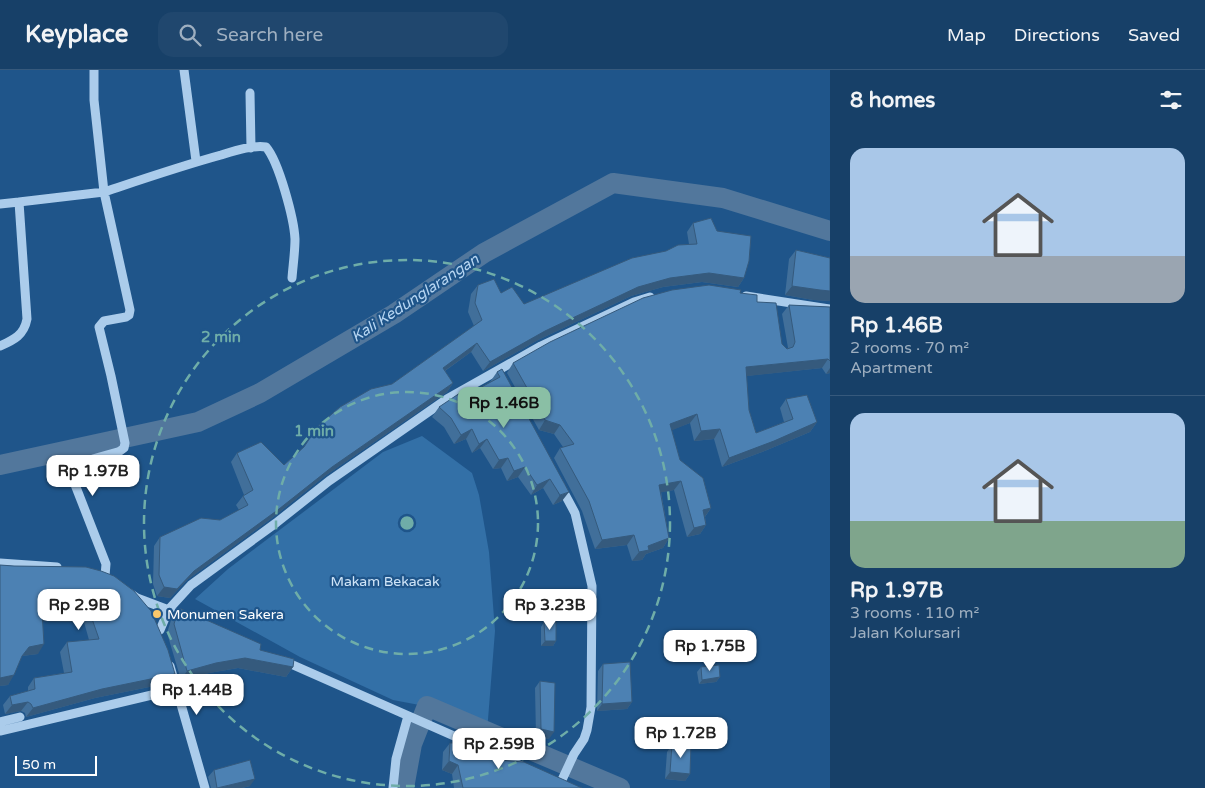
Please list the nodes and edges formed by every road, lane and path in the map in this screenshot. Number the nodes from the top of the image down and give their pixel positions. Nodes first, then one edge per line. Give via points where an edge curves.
1 (94, 70) edge
2 (184, 70) edge
3 (250, 93) dead end
4 (251, 148) junction
5 (196, 162) junction
6 (104, 192) junction
7 (18, 202) junction
8 (0, 204) edge
9 (292, 278) dead end
10 (738, 294) edge
11 (656, 295) edge
12 (830, 308) edge
13 (0, 346) edge
14 (557, 477) edge
15 (0, 563) edge
16 (62, 568) edge
17 (104, 576) edge
18 (124, 588) edge
19 (137, 598) junction
20 (169, 610) junction
21 (148, 614) edge
22 (187, 617) edge
23 (154, 622) edge
24 (168, 657) edge
25 (275, 657) edge
26 (177, 689) junction
27 (410, 716) junction
28 (20, 717) dead end
29 (0, 722) edge
30 (0, 732) edge
31 (533, 770) edge
32 (552, 778) edge
33 (205, 788) edge
34 (393, 788) edge

1 - 6 street
2 - 5 street
3 - 4 street
4 - 5 street
4 - 9 street via 266,147 269,151 289,206 295,239
5 - 6 street
6 - 7 street
6 - 17 street via 130,310 126,317 104,321 99,327 125,443 120,450 83,463 73,474 106,564
7 - 8 street
7 - 13 street via 26,328
10 - 12 street via 775,304
11 - 20 street via 634,302 541,346 500,375 447,398 328,481 191,585
14 - 32 street via 575,513 592,586 591,707 584,739 571,761 565,781
15 - 16 street
18 - 19 street
19 - 20 street
19 - 21 street
20 - 22 street
20 - 23 street via 161,633
24 - 26 street
25 - 27 street
26 - 30 street
26 - 33 street
27 - 31 street
27 - 34 street via 396,759
28 - 29 street

